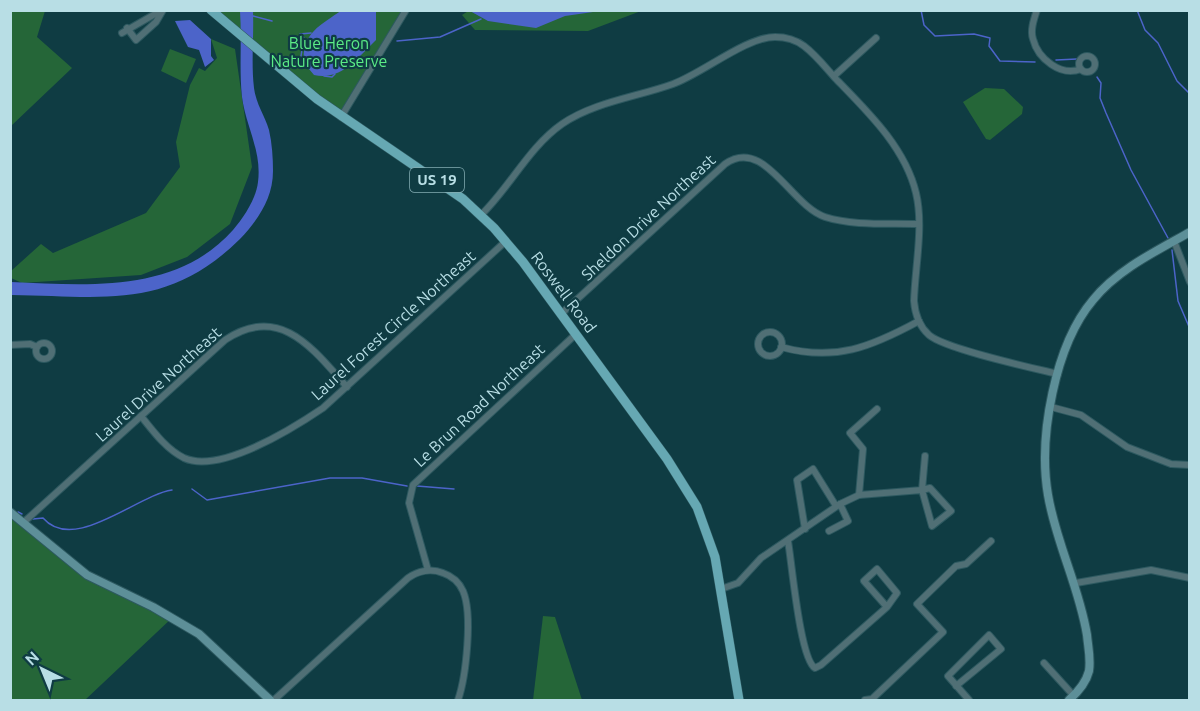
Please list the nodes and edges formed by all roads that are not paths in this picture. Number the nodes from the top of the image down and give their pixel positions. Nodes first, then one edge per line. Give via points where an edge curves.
1 (162, 10) edge
2 (211, 10) edge
3 (1037, 10) edge
4 (406, 11) edge
5 (876, 38) dead end
6 (1081, 69) dead end
7 (834, 76) junction
8 (341, 117) junction
9 (481, 215) junction
10 (918, 224) junction
11 (1190, 232) edge
12 (506, 241) junction
13 (1174, 241) junction
14 (1190, 282) edge
15 (561, 314) junction
16 (918, 321) junction
17 (576, 334) junction
18 (10, 345) edge
19 (37, 347) dead end
20 (782, 347) junction
21 (1058, 374) junction
22 (347, 387) junction
23 (1051, 407) junction
24 (877, 408) dead end
25 (141, 416) junction
26 (926, 456) dead end
27 (1190, 465) edge
28 (922, 490) junction
29 (859, 495) junction
30 (838, 505) junction
31 (10, 512) edge
32 (24, 522) junction
33 (805, 529) junction
34 (829, 531) dead end
35 (788, 541) junction
36 (991, 542) dead end
37 (428, 570) junction
38 (1190, 578) edge
39 (1076, 583) junction
40 (721, 589) junction
41 (887, 607) junction
42 (1044, 663) dead end
43 (957, 686) junction
44 (1072, 698) edge
45 (272, 700) edge
46 (458, 700) edge
47 (739, 700) edge
48 (865, 700) edge
49 (969, 700) edge

1 - 1 street via 156,22 136,40 124,31
2 - 8 main road, Roswell Road / US 19
3 - 6 street via 1032,34 1042,56 1060,70
4 - 8 street
5 - 7 street
7 - 9 street via 796,41 776,36 756,40 683,80 590,110 564,123 542,142
7 - 10 street via 876,123 902,160 916,193
8 - 9 main road, Roswell Road / US 19 via 444,185
9 - 12 main road, Roswell Road / US 19
10 - 15 street, Sheldon Drive Northeast via 823,216 802,204 761,161 738,157 725,164
10 - 16 street via 914,302
11 - 13 street
12 - 15 main road, Roswell Road / US 19
12 - 22 street, Laurel Forest Circle Northeast
13 - 14 street
13 - 21 street via 1136,264 1093,299 1073,330
15 - 17 main road, Roswell Road / US 19
16 - 20 street via 839,354 813,354
16 - 21 street via 929,335 942,342
17 - 37 street, Le Brun Road Northeast via 413,485 409,503
17 - 40 main road, Roswell Road / US 19 via 684,484 708,535
18 - 19 street
20 - 20 street via 780,338 772,332 763,334 758,342 759,351 767,356
21 - 23 street
22 - 25 street, Laurel Forest Circle Northeast via 298,424 215,462 195,461 177,454
22 - 25 street, Laurel Drive Northeast via 298,336 278,328 255,327 225,340
23 - 27 street via 1081,415 1128,447 1171,464
23 - 39 street via 1045,450 1047,491
24 - 29 street via 850,433 863,449
25 - 32 street, Laurel Drive Northeast
26 - 28 street
28 - 28 street via 930,488 951,511 932,526
28 - 29 street
29 - 30 street
30 - 33 street
30 - 33 street via 813,470 797,480
30 - 34 street via 848,521
31 - 32 street
32 - 45 street via 87,575 199,634
33 - 35 street
35 - 40 street via 761,558 738,583
35 - 41 street via 810,665 820,665
36 - 48 street via 966,564 956,566 916,604 943,632 872,699
37 - 45 street via 408,578
37 - 46 street via 452,577 465,597 464,676
38 - 39 street via 1151,570
39 - 44 street via 1090,662 1084,683
40 - 47 main road, Roswell Road / US 19
41 - 41 street via 897,593 877,568 864,581
42 - 44 street
43 - 43 street via 948,676 989,635 1001,649
43 - 49 street

